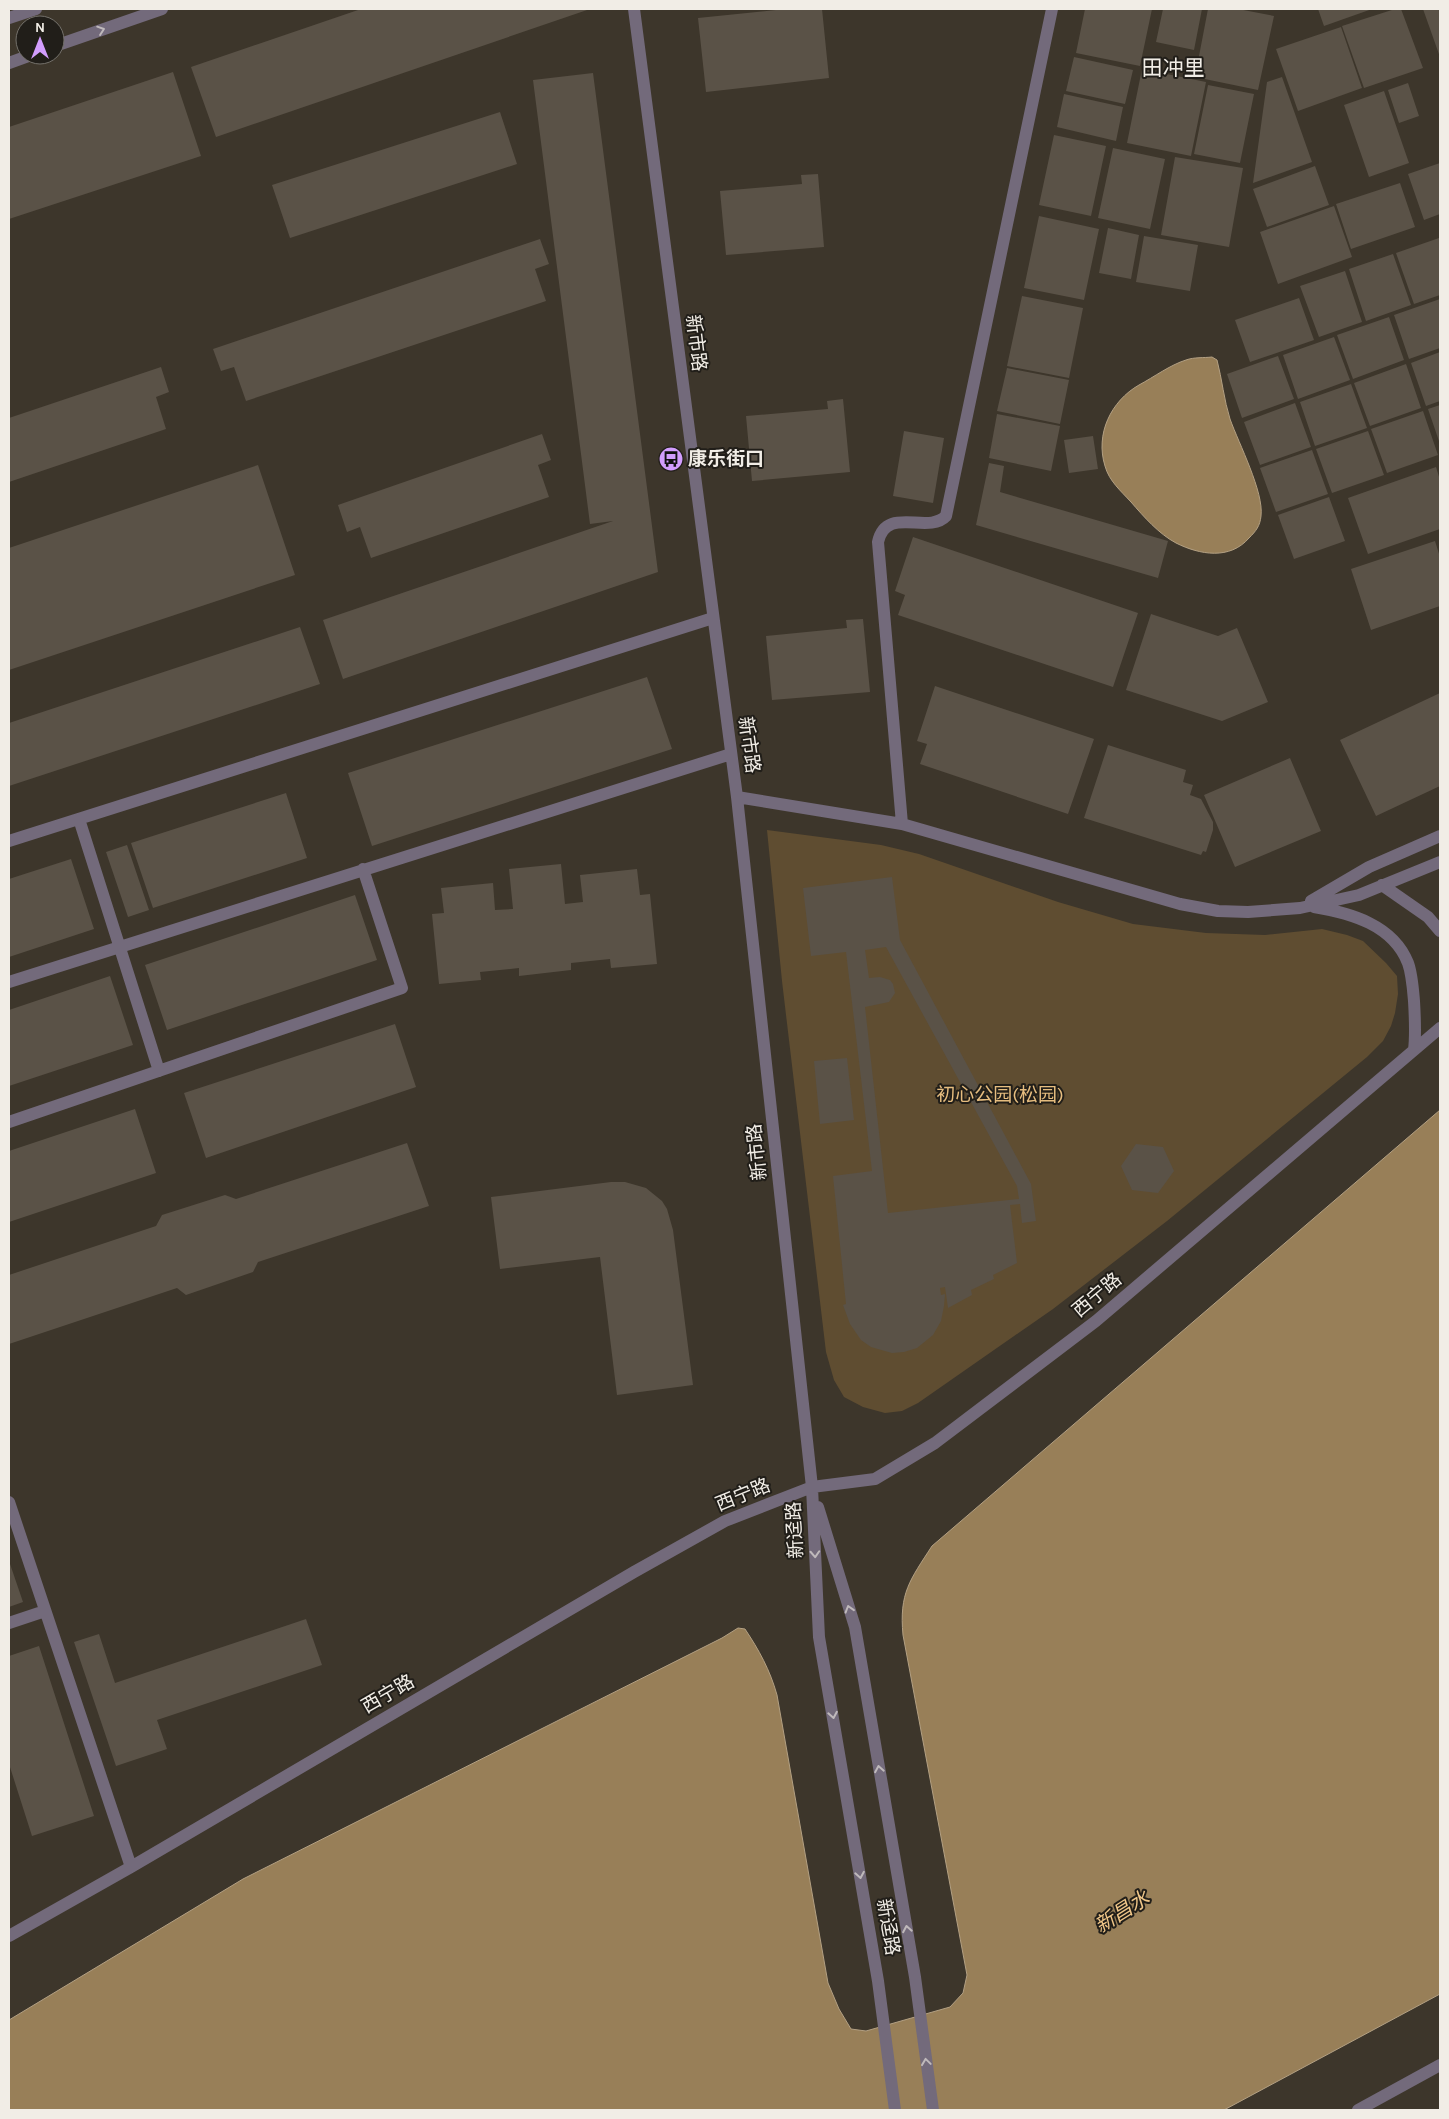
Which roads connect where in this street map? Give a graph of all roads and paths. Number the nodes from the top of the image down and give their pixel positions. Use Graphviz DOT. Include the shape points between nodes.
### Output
graph roads {
  1 [pos="36,9"];
  2 [pos="162,9"];
  3 [pos="634,9"];
  4 [pos="1052,9"];
  5 [pos="9,18"];
  6 [pos="65,43"];
  7 [pos="713,618"];
  8 [pos="731,754"];
  9 [pos="737,797"];
  10 [pos="78,819"];
  11 [pos="902,824"];
  12 [pos="1440,836"];
  13 [pos="9,841"];
  14 [pos="1440,862"];
  15 [pos="363,869"];
  16 [pos="1382,886"];
  17 [pos="1303,907"];
  18 [pos="1440,931"];
  19 [pos="120,946"];
  20 [pos="9,982"];
  21 [pos="1440,1028"];
  22 [pos="1414,1050"];
  23 [pos="159,1071"];
  24 [pos="9,1122"];
  25 [pos="812,1487"];
  26 [pos="9,1502"];
  27 [pos="45,1611"];
  28 [pos="9,1623"];
  29 [pos="131,1867"];
  30 [pos="9,1936"];
  31 [pos="1440,2065"];
  32 [pos="895,2110"];
  33 [pos="933,2110"];
  34 [pos="1358,2110"];
  1 -- 5 [label="street"];
  6 -- 2 [label="street, one-way"];
  3 -- 7 [label="street, 新市路"];
  4 -- 11 [label="street" via="946,516 933,523 888,525 880,533 878,542"];
  7 -- 8 [label="street, 新市路"];
  7 -- 10 [label="street"];
  8 -- 9 [label="street, 新市路"];
  8 -- 15 [label="street"];
  9 -- 11 [label="street"];
  9 -- 25 [label="street, 新市路"];
  10 -- 13 [label="street"];
  10 -- 19 [label="street"];
  11 -- 17 [label="street" via="1180,904 1241,912"];
  12 -- 17 [label="street" via="1369,867"];
  14 -- 16 [label="street"];
  15 -- 19 [label="street"];
  15 -- 23 [label="street" via="402,988"];
  16 -- 17 [label="street" via="1359,895"];
  16 -- 18 [label="street" via="1428,917"];
  17 -- 22 [label="street" via="1359,918 1375,926 1398,946 1411,974 1416,1024"];
  19 -- 20 [label="street"];
  19 -- 23 [label="street"];
  21 -- 22 [label="street, 西宁路"];
  22 -- 25 [label="street, 西宁路" via="1096,1321 935,1443 875,1479"];
  23 -- 24 [label="street"];
  25 -- 29 [label="street, 西宁路" via="725,1521"];
  25 -- 32 [label="street, 新迳路, one-way" via="820,1637 878,1981"];
  33 -- 25 [label="street, 新迳路, one-way" via="915,1977 855,1628"];
  26 -- 27 [label="street"];
  27 -- 28 [label="street"];
  27 -- 29 [label="street"];
  29 -- 30 [label="street, 西宁路"];
  31 -- 34 [label="street"];
}
